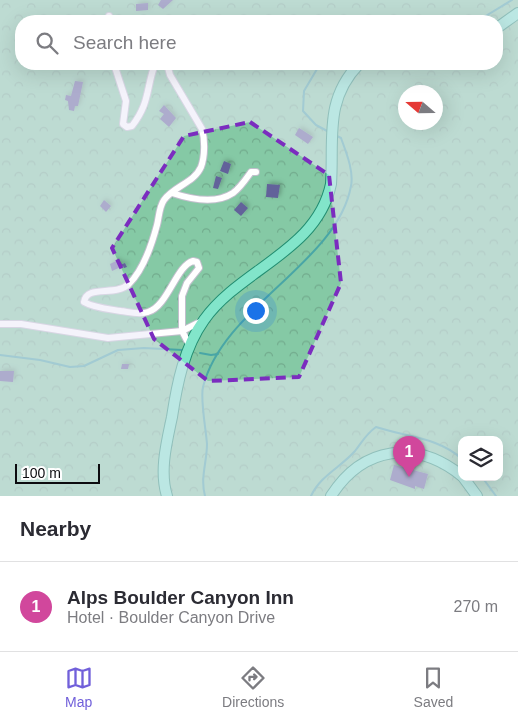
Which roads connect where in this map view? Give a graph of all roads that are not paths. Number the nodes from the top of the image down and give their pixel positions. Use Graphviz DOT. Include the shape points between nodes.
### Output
graph roads {
  1 [pos="518,13"];
  2 [pos="503,24"];
  3 [pos="116,70"];
  4 [pos="154,70"];
  5 [pos="169,70"];
  6 [pos="354,70"];
  7 [pos="256,172"];
  8 [pos="172,193"];
  9 [pos="204,320"];
  10 [pos="0,324"];
  11 [pos="182,330"];
  12 [pos="190,347"];
  13 [pos="458,474"];
  14 [pos="465,481"];
  15 [pos="167,496"];
  16 [pos="331,496"];
  17 [pos="478,496"];
  1 -- 2 [label="main road"];
  3 -- 4 [label="street" via="126,101 123,124 127,127 132,126 145,104"];
  5 -- 8 [label="street" via="198,119 204,136 200,168 190,181"];
  6 -- 9 [label="main road" via="343,83 332,116 332,184 319,216 298,239 232,291"];
  7 -- 8 [label="street" via="251,172 226,197 202,200"];
  8 -- 11 [label="street" via="162,205 154,235 134,278 118,291 91,292 84,302 146,313 165,297 186,265 197,262 199,268 182,296"];
  9 -- 11 [label="street"];
  9 -- 12 [label="main road"];
  10 -- 11 [label="street" via="21,324 108,338"];
  11 -- 12 [label="street"];
  12 -- 15 [label="main road" via="178,383 167,440 164,472"];
  13 -- 16 [label="main road" via="434,458 417,452 400,452 359,466 345,477"];
  14 -- 17 [label="main road"];
}
